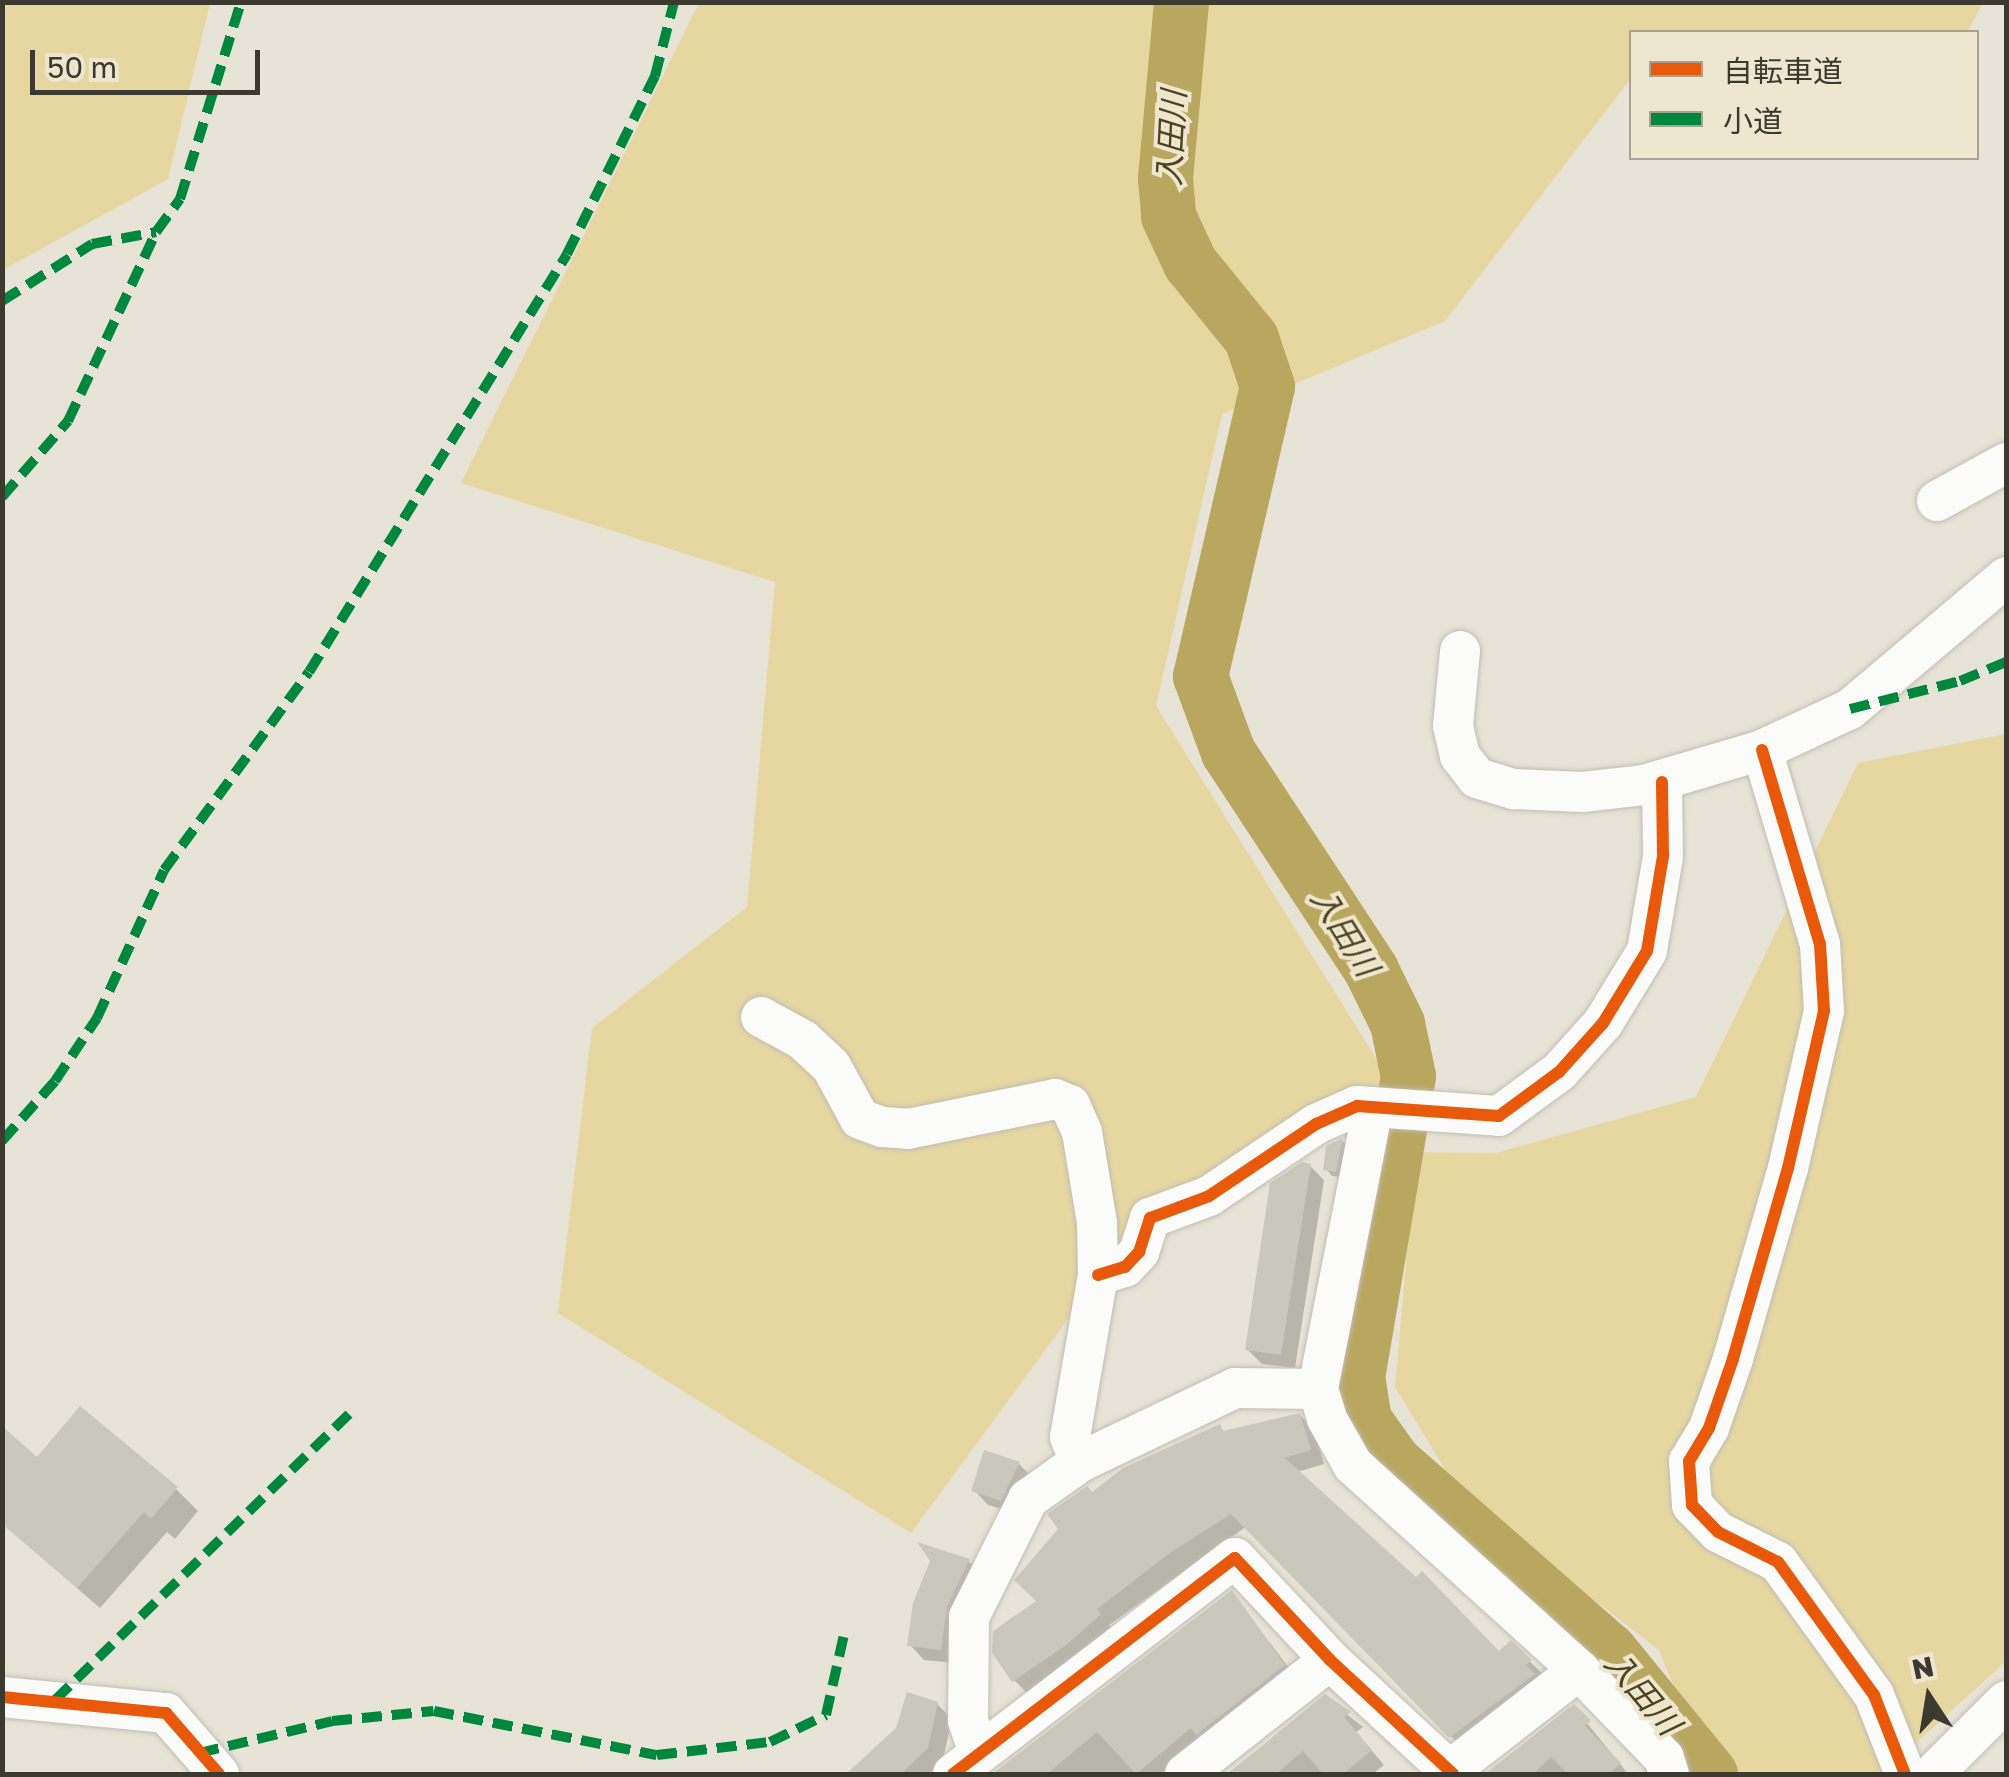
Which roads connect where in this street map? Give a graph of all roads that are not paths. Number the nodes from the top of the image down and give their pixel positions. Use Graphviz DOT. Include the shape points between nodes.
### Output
graph roads {
  1 [pos="2006,463"];
  2 [pos="1937,501"];
  3 [pos="2006,577"];
  4 [pos="1460,651"];
  5 [pos="1762,750"];
  6 [pos="1662,782"];
  7 [pos="761,1017"];
  8 [pos="1375,1108"];
  9 [pos="1098,1275"];
  10 [pos="1318,1389"];
  11 [pos="1080,1462"];
  12 [pos="1330,1660"];
  13 [pos="1579,1670"];
  14 [pos="2,1697"];
  15 [pos="2006,1701"];
  16 [pos="966,1764"];
  17 [pos="1449,1773"];
  18 [pos="219,1774"];
  19 [pos="1185,1774"];
  20 [pos="1670,1774"];
  21 [pos="1905,1774"];
  22 [pos="1933,1774"];
  1 -- 2 [label="street"];
  3 -- 5 [label="street" via="1850,710"];
  4 -- 6 [label="street" via="1453,726 1460,756 1476,778 1514,789 1582,792"];
  5 -- 6 [label="street"];
  5 -- 21 [label="street" via="1820,944 1824,1010 1738,1340 1709,1428 1689,1461 1692,1505 1718,1532 1778,1562 1874,1694"];
  6 -- 8 [label="street" via="1663,856 1647,952 1624,995 1559,1072 1519,1106 1475,1119 1436,1109"];
  7 -- 9 [label="street" via="803,1040 830,1066 860,1119 882,1128 908,1129 1054,1099 1070,1105 1088,1168"];
  8 -- 9 [label="street" via="1357,1106 1316,1124 1209,1196 1150,1218 1139,1252 1125,1267"];
  8 -- 10 [label="street"];
  9 -- 11 [label="street" via="1070,1437"];
  10 -- 11 [label="street" via="1235,1388"];
  10 -- 13 [label="street" via="1353,1465"];
  11 -- 16 [label="street" via="1028,1499 969,1617"];
  12 -- 16 [label="street" via="1235,1558"];
  12 -- 17 [label="street"];
  12 -- 19 [label="street"];
  13 -- 17 [label="street"];
  13 -- 20 [label="street" via="1664,1758"];
  14 -- 18 [label="street" via="166,1713"];
  15 -- 22 [label="street"];
}
